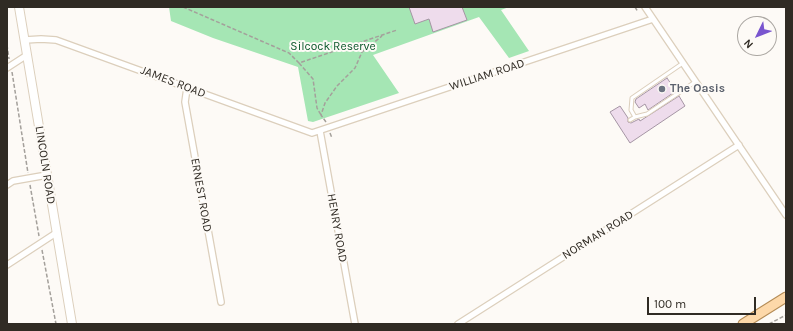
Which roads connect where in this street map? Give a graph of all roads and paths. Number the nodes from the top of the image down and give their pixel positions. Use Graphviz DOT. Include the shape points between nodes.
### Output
graph roads {
  1 [pos="19,7"];
  2 [pos="183,7"];
  3 [pos="635,7"];
  4 [pos="645,7"];
  5 [pos="638,12"];
  6 [pos="653,19"];
  7 [pos="397,30"];
  8 [pos="383,35"];
  9 [pos="25,40"];
  10 [pos="27,55"];
  11 [pos="299,63"];
  12 [pos="683,63"];
  13 [pos="7,68"];
  14 [pos="696,82"];
  15 [pos="187,88"];
  16 [pos="321,115"];
  17 [pos="634,117"];
  18 [pos="630,120"];
  19 [pos="328,129"];
  20 [pos="320,131"];
  21 [pos="332,138"];
  22 [pos="739,145"];
  23 [pos="47,175"];
  24 [pos="7,185"];
  25 [pos="786,216"];
  26 [pos="56,233"];
  27 [pos="7,265"];
  28 [pos="786,297"];
  29 [pos="221,302"];
  30 [pos="786,314"];
  31 [pos="72,324"];
  32 [pos="354,324"];
  33 [pos="458,324"];
  34 [pos="743,324"];
  35 [pos="769,324"];
  1 -- 9 [label="main road, LINCOLN ROAD"];
  2 -- 11 [label="path" via="277,47 289,53"];
  3 -- 5 [label="path"];
  4 -- 6 [label="street"];
  6 -- 12 [label="street"];
  6 -- 19 [label="street, WILLIAM ROAD"];
  7 -- 8 [label="path"];
  8 -- 11 [label="path"];
  8 -- 16 [label="path" via="362,52 355,68 325,103"];
  9 -- 10 [label="main road, LINCOLN ROAD"];
  9 -- 15 [label="street, JAMES ROAD" via="56,40"];
  10 -- 13 [label="street"];
  10 -- 23 [label="main road, LINCOLN ROAD"];
  11 -- 16 [label="path" via="313,79 317,108"];
  12 -- 14 [label="street"];
  12 -- 17 [label="lane" via="632,98 631,110"];
  14 -- 17 [label="lane" via="647,114"];
  14 -- 22 [label="street"];
  15 -- 20 [label="street, JAMES ROAD" via="312,133"];
  15 -- 29 [label="street, ERNEST ROAD" via="185,102"];
  16 -- 19 [label="path"];
  17 -- 18 [label="lane"];
  19 -- 20 [label="street, WILLIAM ROAD"];
  19 -- 21 [label="path"];
  20 -- 32 [label="street, HENRY ROAD"];
  22 -- 25 [label="street"];
  22 -- 33 [label="street, NORMAN ROAD"];
  23 -- 24 [label="street" via="13,181"];
  23 -- 26 [label="main road, LINCOLN ROAD"];
  26 -- 27 [label="street"];
  26 -- 31 [label="main road, LINCOLN ROAD"];
  28 -- 34 [label="main road"];
  30 -- 35 [label="path"];
}
